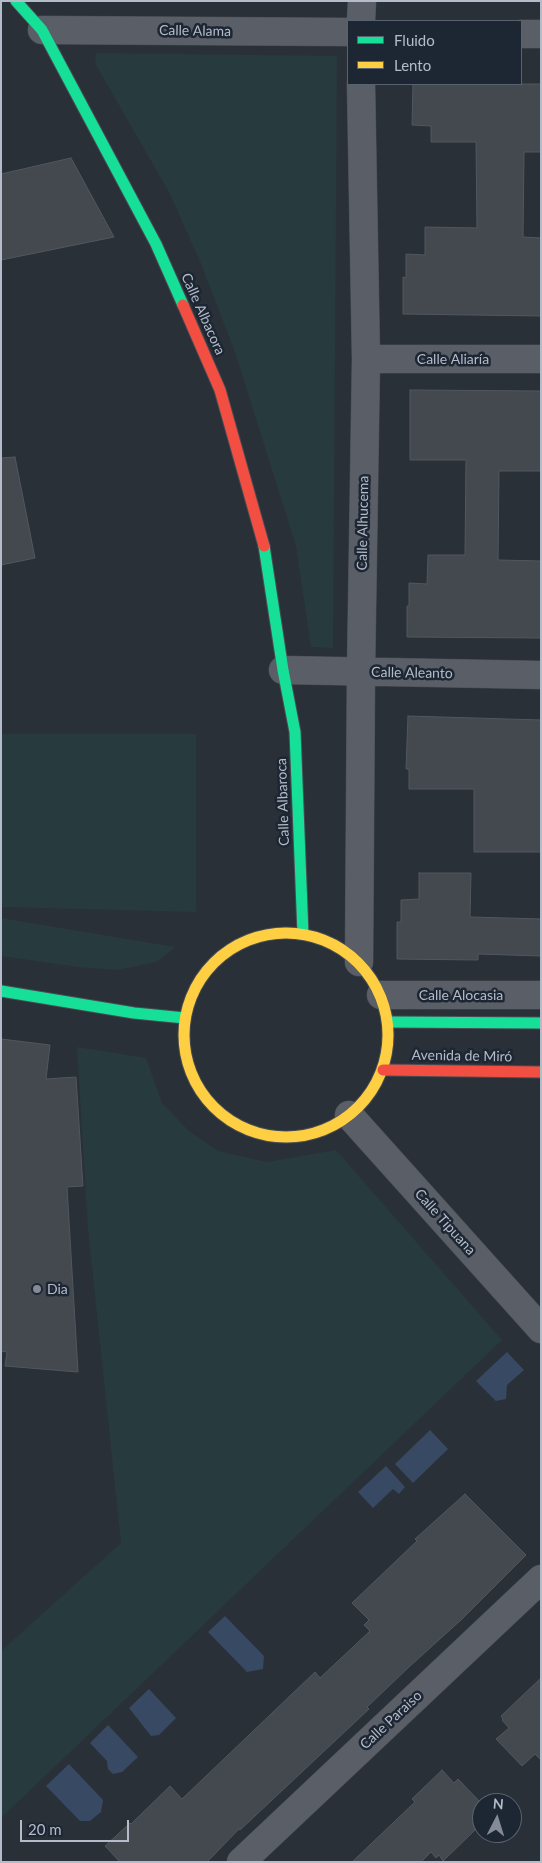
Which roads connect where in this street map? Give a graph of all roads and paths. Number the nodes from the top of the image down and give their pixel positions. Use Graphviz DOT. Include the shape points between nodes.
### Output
graph roads {
  1 [pos="16,1"];
  2 [pos="362,1"];
  3 [pos="361,20"];
  4 [pos="42,30"];
  5 [pos="347,32"];
  6 [pos="522,34"];
  7 [pos="541,34"];
  8 [pos="362,85"];
  9 [pos="366,359"];
  10 [pos="541,359"];
  11 [pos="284,670"];
  12 [pos="361,672"];
  13 [pos="541,675"];
  14 [pos="303,934"];
  15 [pos="359,962"];
  16 [pos="1,991"];
  17 [pos="381,995"];
  18 [pos="541,995"];
  19 [pos="185,1018"];
  20 [pos="388,1022"];
  21 [pos="541,1023"];
  22 [pos="383,1070"];
  23 [pos="541,1072"];
  24 [pos="349,1115"];
  25 [pos="541,1329"];
  26 [pos="541,1579"];
  27 [pos="241,1862"];
  1 -- 4 [label="main road, Calle Albacora"];
  2 -- 3 [label="street"];
  4 -- 5 [label="street, Calle Alama"];
  4 -- 11 [label="main road, Calle Albacora" via="156,244 220,390 265,549"];
  6 -- 7 [label="street"];
  8 -- 9 [label="street, Calle Alhucema"];
  9 -- 10 [label="street, Calle Aliaría"];
  9 -- 12 [label="street, Calle Alhucema"];
  11 -- 12 [label="street, Calle Aleanto"];
  11 -- 14 [label="main road, Calle Albaroca" via="295,732"];
  12 -- 13 [label="street, Calle Aleanto"];
  12 -- 15 [label="street, Calle Alhucema"];
  14 -- 15 [label="main road" via="333,944"];
  14 -- 19 [label="main road" via="271,933 240,943 214,962 195,988"];
  15 -- 17 [label="main road"];
  16 -- 19 [label="main road"];
  17 -- 18 [label="street, Calle Alocasia"];
  17 -- 20 [label="main road"];
  19 -- 24 [label="main road" via="185,1052 196,1083 216,1109 243,1128 276,1136 309,1134"];
  20 -- 21 [label="main road"];
  20 -- 22 [label="main road" via="388,1047"];
  22 -- 23 [label="main road, Avenida de Miró"];
  22 -- 24 [label="main road" via="365,1100"];
  24 -- 25 [label="street, Calle Tipuana"];
  26 -- 27 [label="street, Calle Paraiso"];
}
